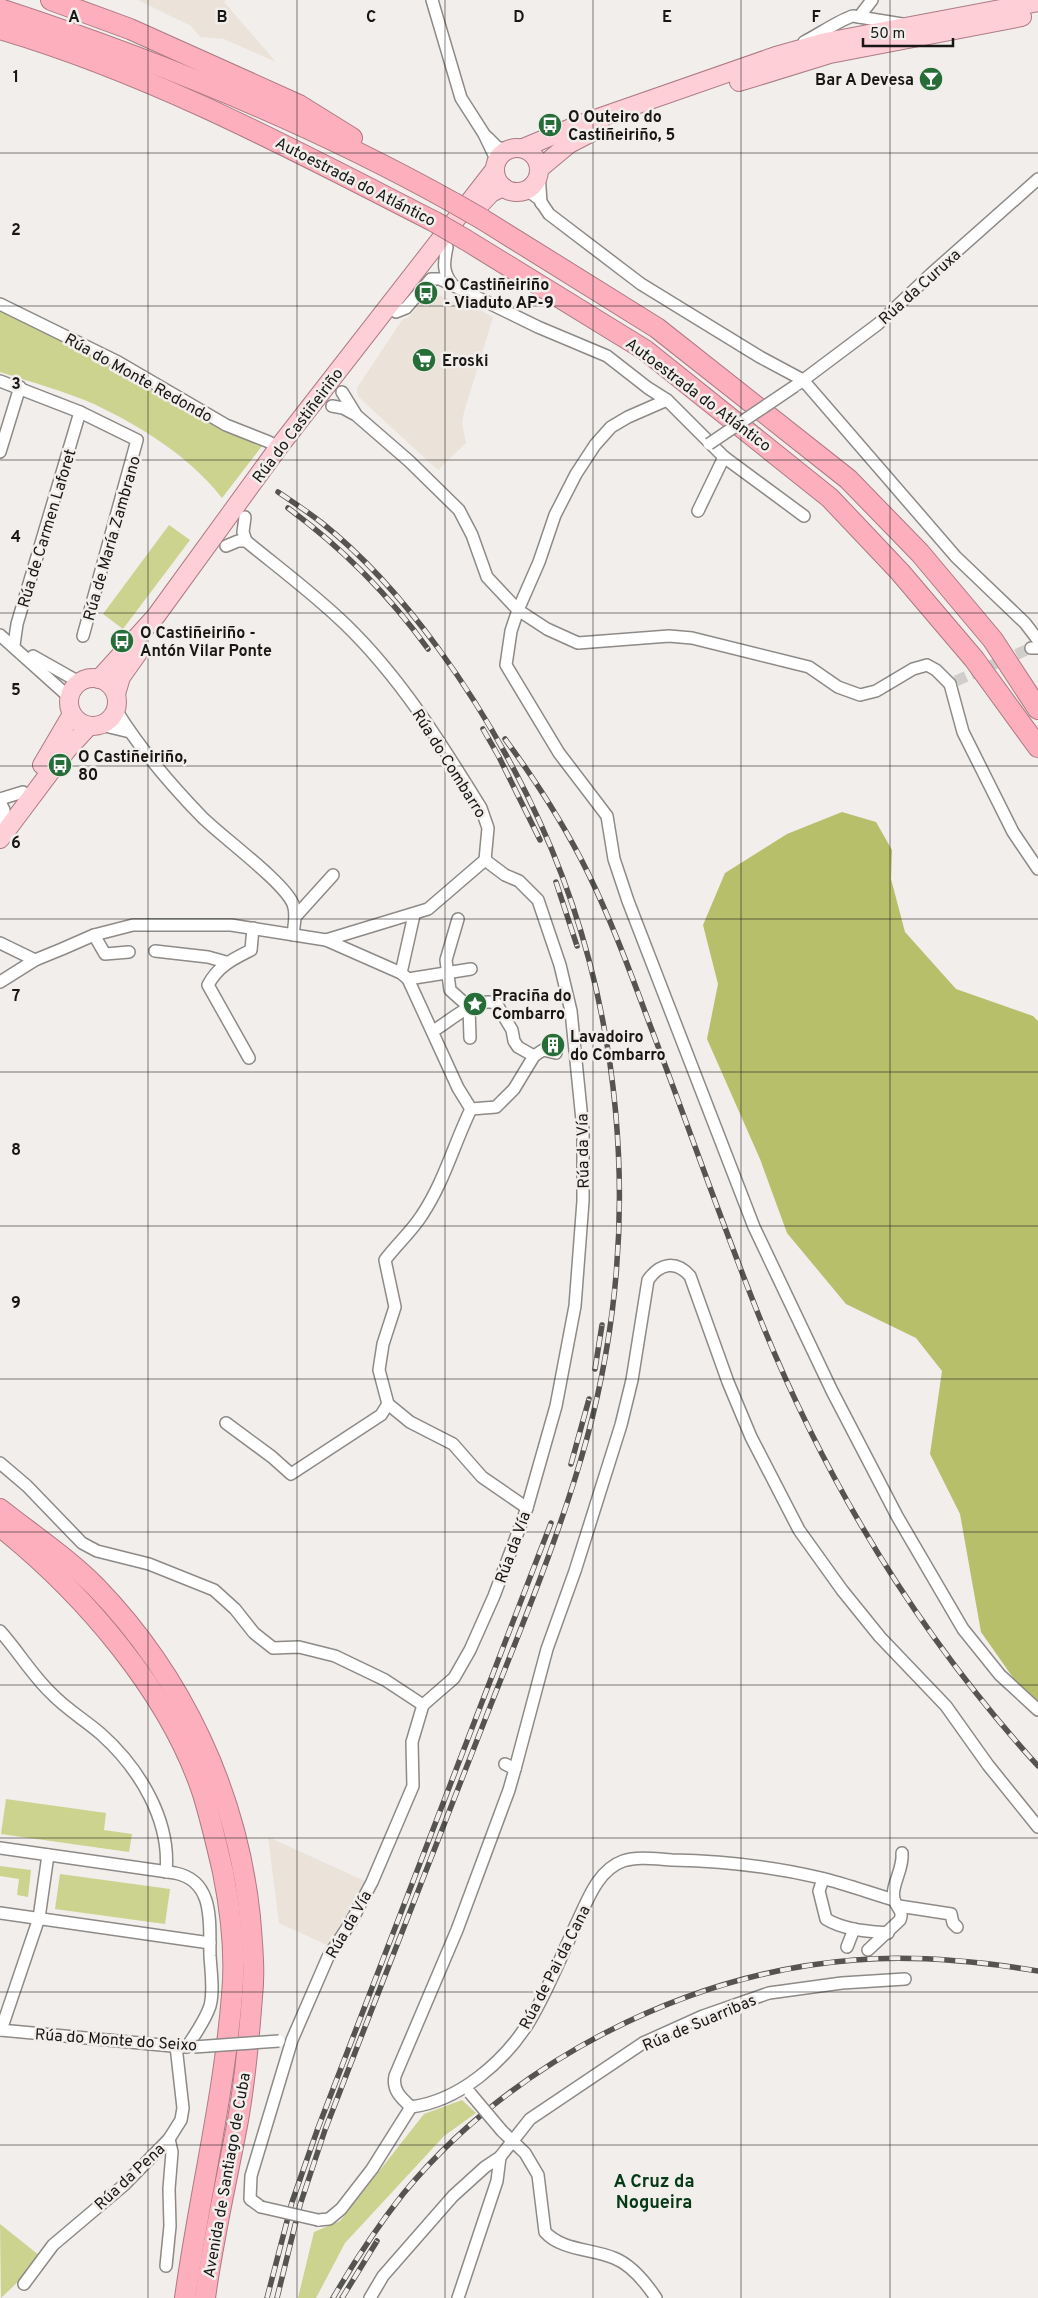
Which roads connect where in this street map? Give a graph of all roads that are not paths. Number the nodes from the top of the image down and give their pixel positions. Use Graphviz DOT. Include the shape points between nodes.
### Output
graph roads {
  1 [pos="51,0"];
  2 [pos="432,0"];
  3 [pos="872,0"];
  4 [pos="1038,2"];
  5 [pos="0,8"];
  6 [pos="1038,12"];
  7 [pos="859,17"];
  8 [pos="0,30"];
  9 [pos="908,32"];
  10 [pos="868,36"];
  11 [pos="839,37"];
  12 [pos="0,39"];
  13 [pos="770,73"];
  14 [pos="181,98"];
  15 [pos="505,157"];
  16 [pos="539,171"];
  17 [pos="1038,180"];
  18 [pos="503,188"];
  19 [pos="526,190"];
  20 [pos="450,200"];
  21 [pos="542,203"];
  22 [pos="446,252"];
  23 [pos="431,279"];
  24 [pos="452,284"];
  25 [pos="0,304"];
  26 [pos="396,312"];
  27 [pos="0,381"];
  28 [pos="799,383"];
  29 [pos="20,387"];
  30 [pos="342,392"];
  31 [pos="667,400"];
  32 [pos="332,406"];
  33 [pos="80,412"];
  34 [pos="356,415"];
  35 [pos="709,444"];
  36 [pos="278,448"];
  37 [pos="0,452"];
  38 [pos="724,457"];
  39 [pos="698,511"];
  40 [pos="804,516"];
  41 [pos="246,518"];
  42 [pos="246,542"];
  43 [pos="226,546"];
  44 [pos="518,610"];
  45 [pos="0,635"];
  46 [pos="83,636"];
  47 [pos="14,645"];
  48 [pos="1036,645"];
  49 [pos="99,679"];
  50 [pos="79,682"];
  51 [pos="116,702"];
  52 [pos="70,705"];
  53 [pos="1038,709"];
  54 [pos="95,726"];
  55 [pos="130,732"];
  56 [pos="1038,747"];
  57 [pos="23,792"];
  58 [pos="0,800"];
  59 [pos="0,824"];
  60 [pos="0,839"];
  61 [pos="485,860"];
  62 [pos="1038,869"];
  63 [pos="333,875"];
  64 [pos="414,915"];
  65 [pos="296,916"];
  66 [pos="458,919"];
  67 [pos="253,928"];
  68 [pos="293,935"];
  69 [pos="94,936"];
  70 [pos="326,940"];
  71 [pos="0,943"];
  72 [pos="155,951"];
  73 [pos="130,952"];
  74 [pos="35,960"];
  75 [pos="226,962"];
  76 [pos="471,969"];
  77 [pos="449,972"];
  78 [pos="404,976"];
  79 [pos="0,982"];
  80 [pos="469,1007"];
  81 [pos="433,1031"];
  82 [pos="470,1038"];
  83 [pos="556,1053"];
  84 [pos="534,1056"];
  85 [pos="249,1058"];
  86 [pos="471,1109"];
  87 [pos="388,1404"];
  88 [pos="226,1423"];
  89 [pos="0,1463"];
  90 [pos="0,1494"];
  91 [pos="527,1508"];
  92 [pos="0,1509"];
  93 [pos="0,1526"];
  94 [pos="0,1540"];
  95 [pos="60,1581"];
  96 [pos="95,1586"];
  97 [pos="0,1631"];
  98 [pos="423,1705"];
  99 [pos="1038,1710"];
  100 [pos="1038,1827"];
  101 [pos="0,1848"];
  102 [pos="902,1853"];
  103 [pos="48,1855"];
  104 [pos="166,1872"];
  105 [pos="822,1878"];
  106 [pos="896,1903"];
  107 [pos="0,1913"];
  108 [pos="39,1918"];
  109 [pos="957,1927"];
  110 [pos="854,1929"];
  111 [pos="888,1933"];
  112 [pos="210,1943"];
  113 [pos="847,1947"];
  114 [pos="868,1950"];
  115 [pos="906,1979"];
  116 [pos="0,2030"];
  117 [pos="292,2040"];
  118 [pos="186,2047"];
  119 [pos="467,2091"];
  120 [pos="411,2107"];
  121 [pos="169,2139"];
  122 [pos="512,2142"];
  123 [pos="500,2157"];
  124 [pos="166,2266"];
  125 [pos="24,2284"];
  126 [pos="185,2298"];
  127 [pos="205,2298"];
  128 [pos="370,2298"];
  129 [pos="458,2298"];
  130 [pos="656,2298"];
  1 -- 20 [label="highway" via="130,29 299,105"];
  2 -- 15 [label="street" via="461,98 484,134"];
  3 -- 7 [label="street"];
  4 -- 9 [label="main road"];
  5 -- 20 [label="highway, Autoestrada do Atlántico" via="142,59 293,122"];
  6 -- 9 [label="main road" via="998,23"];
  7 -- 9 [label="street"];
  7 -- 10 [label="street"];
  7 -- 11 [label="street" via="846,17"];
  8 -- 14 [label="highway, Autoestrada do Atlántico"];
  9 -- 10 [label="main road"];
  9 -- 13 [label="main road"];
  10 -- 11 [label="main road"];
  11 -- 13 [label="street"];
  11 -- 15 [label="main road" via="578,125"];
  12 -- 14 [label="highway"];
  13 -- 16 [label="main road" via="586,134 558,152"];
  14 -- 56 [label="highway, Autoestrada do Atlántico, bridge" via="250,127 435,222 645,350 830,498 900,572 968,652"];
  15 -- 16 [label="main road" via="536,159"];
  15 -- 18 [label="main road" via="499,182"];
  15 -- 36 [label="main road, Rúa do Castiñeiriño"];
  16 -- 19 [label="main road" via="532,186"];
  16 -- 21 [label="street"];
  17 -- 28 [label="street, Rúa da Curuxa" via="878,324"];
  18 -- 19 [label="main road" via="515,192"];
  18 -- 22 [label="main road, Rúa do Castiñeiriño" via="487,197"];
  19 -- 21 [label="street"];
  20 -- 53 [label="highway, Autoestrada do Atlántico, bridge" via="658,328 848,479 920,553 993,640"];
  21 -- 28 [label="street" via="549,214 580,240 641,284"];
  22 -- 23 [label="street"];
  22 -- 24 [label="street" via="446,276"];
  22 -- 26 [label="main road, Rúa do Castiñeiriño"];
  23 -- 24 [label="street"];
  23 -- 26 [label="street" via="406,308"];
  24 -- 31 [label="street" via="538,327 607,356"];
  25 -- 36 [label="street, Rúa do Monte Redondo" via="118,362 232,428"];
  26 -- 51 [label="main road, Rúa do Castiñeiriño" via="124,672"];
  27 -- 29 [label="street"];
  28 -- 35 [label="street, Rúa da Curuxa, bridge"];
  28 -- 48 [label="street" via="956,557 1025,622"];
  29 -- 33 [label="street"];
  29 -- 37 [label="street"];
  30 -- 34 [label="street"];
  31 -- 35 [label="street"];
  31 -- 44 [label="street" via="628,417 611,428 595,445 555,515"];
  32 -- 34 [label="street"];
  33 -- 46 [label="street, Rúa de María Zambrano" via="137,440"];
  33 -- 47 [label="street, Rúa de Carmen Laforet"];
  34 -- 44 [label="street" via="459,510 487,577"];
  35 -- 38 [label="street"];
  36 -- 49 [label="main road, Rúa do Castiñeiriño" via="156,616"];
  38 -- 39 [label="street"];
  38 -- 40 [label="street"];
  41 -- 42 [label="street" via="243,532"];
  42 -- 43 [label="street" via="238,540"];
  42 -- 61 [label="street, Rúa do Combarro" via="346,625 404,691 481,808 488,828"];
  44 -- 62 [label="street" via="547,629 578,643 669,636 692,638 809,667 838,687 860,695 876,691 912,668 927,665 953,683 963,732 1013,832"];
  44 -- 99 [label="street" via="506,665 558,753 607,816 614,860 628,901 754,1227 832,1391 901,1524 963,1629 1000,1676"];
  45 -- 47 [label="street"];
  47 -- 50 [label="street"];
  47 -- 52 [label="street"];
  49 -- 50 [label="main road"];
  49 -- 51 [label="main road" via="112,687"];
  50 -- 52 [label="main road"];
  51 -- 54 [label="main road, Rúa do Castiñeiriño" via="113,716"];
  51 -- 55 [label="street"];
  52 -- 54 [label="main road" via="76,720"];
  52 -- 57 [label="main road" via="51,751"];
  54 -- 55 [label="street"];
  54 -- 60 [label="main road, Rúa do Castiñeiriño" via="66,750"];
  55 -- 65 [label="street" via="203,817 277,885 293,903"];
  57 -- 58 [label="street"];
  57 -- 59 [label="main road"];
  58 -- 59 [label="street" via="4,810"];
  61 -- 64 [label="street" via="428,909"];
  61 -- 91 [label="street, Rúa da Vía" via="528,889 538,900 544,915 571,1011 583,1130 583,1202 575,1306 556,1406"];
  63 -- 65 [label="street"];
  64 -- 70 [label="street"];
  64 -- 78 [label="street"];
  65 -- 68 [label="street"];
  66 -- 77 [label="street" via="446,960"];
  67 -- 68 [label="street"];
  67 -- 69 [label="street" via="133,925"];
  67 -- 75 [label="street" via="251,950"];
  68 -- 70 [label="street"];
  69 -- 73 [label="street" via="105,954"];
  69 -- 74 [label="street"];
  70 -- 78 [label="street"];
  71 -- 74 [label="street"];
  72 -- 75 [label="street"];
  74 -- 79 [label="street"];
  75 -- 85 [label="street" via="208,986"];
  76 -- 77 [label="street"];
  77 -- 78 [label="street"];
  77 -- 80 [label="street" via="450,990"];
  78 -- 81 [label="street"];
  80 -- 81 [label="street"];
  80 -- 82 [label="street"];
  80 -- 84 [label="street" via="486,1000 496,1003 512,1030 514,1042"];
  81 -- 86 [label="street"];
  83 -- 84 [label="street" via="543,1050"];
  84 -- 86 [label="street" via="514,1089 496,1107"];
  86 -- 87 [label="street" via="422,1216 386,1260 395,1307 383,1344 379,1370"];
  87 -- 88 [label="street" via="382,1414 291,1474"];
  87 -- 91 [label="street" via="410,1422 453,1444 482,1477"];
  89 -- 98 [label="street" via="82,1543 97,1551 149,1564 214,1590 236,1609 254,1633 273,1648 299,1647 334,1656 385,1680"];
  90 -- 96 [label="highway" via="25,1514"];
  91 -- 98 [label="street, Rúa da Vía" via="470,1650 454,1678"];
  92 -- 96 [label="highway, Avenida de Santiago de Cuba"];
  93 -- 95 [label="highway, Avenida de Santiago de Cuba"];
  94 -- 95 [label="highway"];
  95 -- 126 [label="highway, Avenida de Santiago de Cuba" via="81,1601 134,1665 178,1736 202,1792 227,1895 233,1946 232,1994 218,2114"];
  96 -- 127 [label="highway, Avenida de Santiago de Cuba" via="145,1644 197,1729 222,1788 247,1892 253,1994 238,2117"];
  97 -- 104 [label="street" via="48,1691 108,1741 138,1777 160,1823 165,1842"];
  98 -- 117 [label="street, Rúa da Vía" via="423,1733 412,1742 414,1786 372,1882 328,1957"];
  100 -- 120 [label="street" via="946,1706 880,1637 816,1556 751,1437 690,1276 672,1264 655,1271 648,1280 632,1380 620,1425 510,1766 509,1790 457,1930 395,2076 393,2085"];
  101 -- 103 [label="street"];
  102 -- 106 [label="street" via="903,1864 894,1889"];
  103 -- 104 [label="street"];
  103 -- 108 [label="street"];
  104 -- 112 [label="street" via="179,1874 197,1885 206,1899 211,1921"];
  105 -- 106 [label="street, Rúa de Pai da Cana"];
  105 -- 110 [label="street" via="819,1891 826,1919"];
  105 -- 119 [label="street, Rúa de Pai da Cana" via="696,1860 642,1859 616,1865 599,1880 590,1894 528,2023"];
  106 -- 109 [label="street, Rúa de Pai da Cana" via="951,1914"];
  106 -- 111 [label="street" via="902,1916"];
  107 -- 108 [label="street"];
  108 -- 112 [label="street"];
  108 -- 116 [label="street"];
  110 -- 111 [label="street"];
  110 -- 113 [label="street"];
  111 -- 114 [label="street"];
  112 -- 118 [label="street" via="210,2006"];
  115 -- 122 [label="street, Rúa de Suarribas" via="842,1983 769,1993 703,2016 643,2043 603,2069 530,2119"];
  116 -- 118 [label="street, Rúa do Monte do Seixo"];
  117 -- 118 [label="street, Rúa do Monte do Seixo, bridge"];
  117 -- 120 [label="street, Rúa da Vía, bridge" via="250,2176 250,2199 261,2207 318,2220 329,2219 341,2209 372,2169"];
  118 -- 121 [label="street, Rúa da Pena" via="181,2120"];
  119 -- 120 [label="street, Rúa de Pai da Cana"];
  119 -- 122 [label="street, bridge"];
  121 -- 124 [label="street" via="172,2152"];
  121 -- 125 [label="street, Rúa da Pena" via="124,2185 53,2245"];
  122 -- 123 [label="street, Rúa de Suarribas"];
  122 -- 130 [label="street" via="525,2153 538,2175 545,2232 554,2239 615,2258 645,2282"];
  123 -- 128 [label="street, Rúa de Suarribas" via="453,2196 383,2276"];
  123 -- 129 [label="street, Rúa de Suarribas" via="493,2196"];
}
